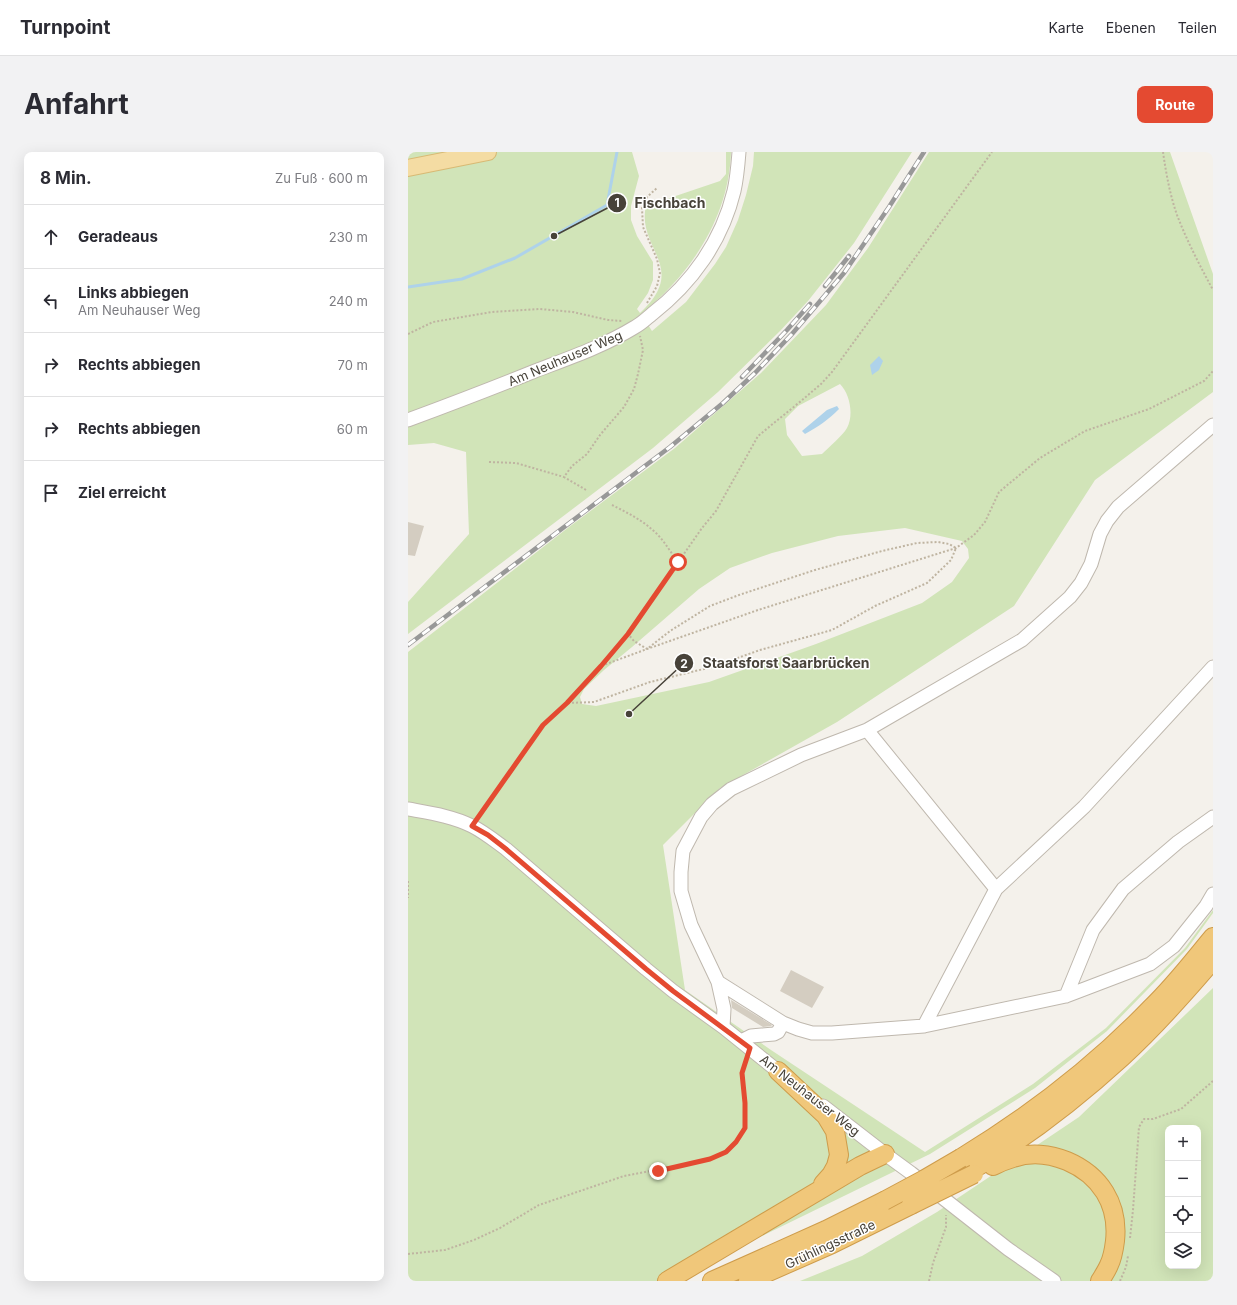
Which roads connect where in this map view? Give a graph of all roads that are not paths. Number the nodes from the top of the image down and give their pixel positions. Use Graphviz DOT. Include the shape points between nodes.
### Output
graph roads {
  1 [pos="488,152"];
  2 [pos="739,152"];
  3 [pos="408,168"];
  4 [pos="408,420"];
  5 [pos="1213,426"];
  6 [pos="1213,668"];
  7 [pos="867,730"];
  8 [pos="408,809"];
  9 [pos="1213,817"];
  10 [pos="996,889"];
  11 [pos="1213,894"];
  12 [pos="1213,937"];
  13 [pos="1213,960"];
  14 [pos="718,982"];
  15 [pos="1066,996"];
  16 [pos="783,1023"];
  17 [pos="924,1026"];
  18 [pos="723,1027"];
  19 [pos="745,1045"];
  20 [pos="778,1071"];
  21 [pos="885,1154"];
  22 [pos="969,1167"];
  23 [pos="812,1194"];
  24 [pos="887,1208"];
  25 [pos="667,1281"];
  26 [pos="712,1281"];
  27 [pos="748,1281"];
  28 [pos="1054,1281"];
  29 [pos="1100,1281"];
  1 -- 3 [label="main road"];
  2 -- 4 [label="street, Am Neuhauser Weg" via="734,190 714,242 686,283 664,305 636,327 606,343"];
  5 -- 7 [label="street" via="1118,507 1100,534 1091,564 1081,583 1045,620 1022,640"];
  6 -- 10 [label="street" via="1084,807"];
  7 -- 10 [label="street"];
  7 -- 14 [label="street" via="801,755 731,789 701,817 683,851 681,890 691,925"];
  8 -- 18 [label="street, Am Neuhauser Weg" via="442,816 472,826 488,835 646,969"];
  9 -- 15 [label="street" via="1178,842 1123,889 1093,930"];
  10 -- 17 [label="street"];
  11 -- 15 [label="street" via="1174,946 1150,964"];
  12 -- 22 [label="highway" via="1152,1008 1064,1087 1014,1124"];
  13 -- 22 [label="highway" via="1122,1057 1030,1132 994,1156"];
  14 -- 16 [label="street"];
  14 -- 18 [label="street" via="724,1009"];
  15 -- 17 [label="street"];
  16 -- 17 [label="street" via="812,1033"];
  16 -- 19 [label="street" via="778,1032 751,1036"];
  18 -- 19 [label="street, Am Neuhauser Weg"];
  19 -- 20 [label="street, Am Neuhauser Weg"];
  20 -- 21 [label="street, Am Neuhauser Weg"];
  20 -- 23 [label="highway" via="826,1116 835,1131 839,1155 836,1166"];
  21 -- 23 [label="highway"];
  21 -- 28 [label="street, Am Neuhauser Weg" via="1008,1249"];
  22 -- 24 [label="highway, bridge" via="925,1179"];
  22 -- 24 [label="highway, bridge" via="911,1205"];
  22 -- 29 [label="highway" via="1014,1157 1046,1155 1060,1158 1091,1175 1104,1190 1116,1221 1114,1250 1110,1264"];
  23 -- 25 [label="highway"];
  24 -- 26 [label="highway" via="826,1230"];
  24 -- 27 [label="highway, Grühlingsstraße"];
}
